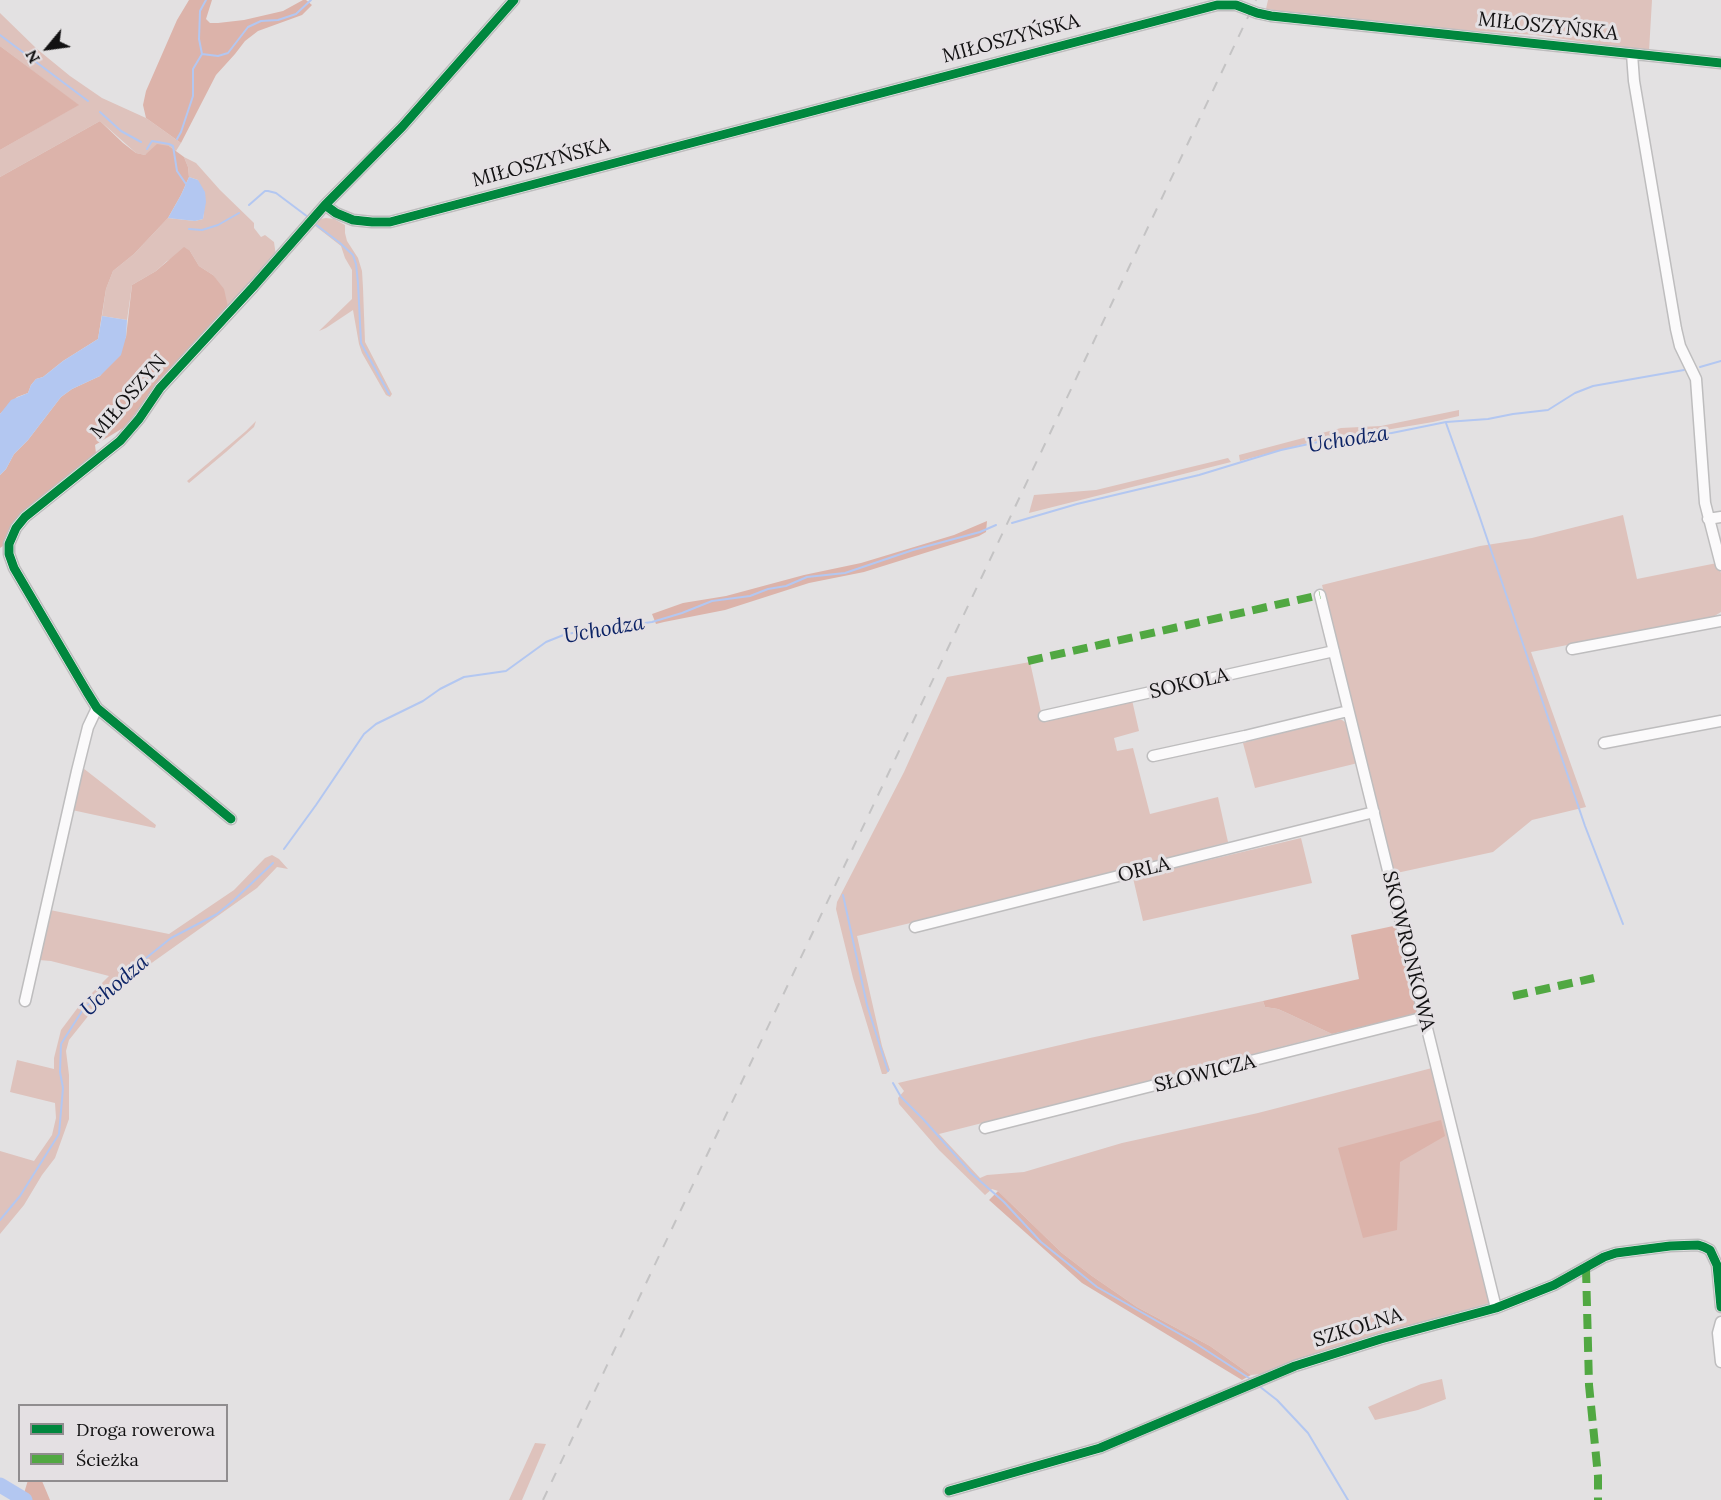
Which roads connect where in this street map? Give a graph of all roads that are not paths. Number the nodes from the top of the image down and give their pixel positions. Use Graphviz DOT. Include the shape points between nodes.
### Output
graph roads {
  1 [pos="514,0"];
  2 [pos="1632,54"];
  3 [pos="1721,63"];
  4 [pos="325,205"];
  5 [pos="1721,517"];
  6 [pos="1708,519"];
  7 [pos="1721,565"];
  8 [pos="1320,595"];
  9 [pos="1721,621"];
  10 [pos="1572,649"];
  11 [pos="1334,651"];
  12 [pos="97,708"];
  13 [pos="1348,711"];
  14 [pos="1044,716"];
  15 [pos="1721,721"];
  16 [pos="1604,743"];
  17 [pos="1153,756"];
  18 [pos="1374,812"];
  19 [pos="231,819"];
  20 [pos="915,927"];
  21 [pos="25,1001"];
  22 [pos="1425,1017"];
  23 [pos="985,1128"];
  24 [pos="1721,1307"];
  25 [pos="1496,1308"];
  26 [pos="1721,1322"];
  27 [pos="1721,1362"];
  28 [pos="949,1491"];
  1 -- 4 [label="street, MIŁOSZYN" via="402,126"];
  2 -- 3 [label="street, MIŁOSZYŃSKA"];
  2 -- 4 [label="street, MIŁOSZYŃSKA" via="1271,16 1236,5 1217,5 390,222 353,220"];
  2 -- 6 [label="street" via="1676,329 1696,380"];
  4 -- 12 [label="street, MIŁOSZYN" via="160,388 120,441 16,528 9,544 14,568"];
  5 -- 6 [label="street"];
  6 -- 7 [label="street"];
  8 -- 11 [label="street, SKOWRONKOWA"];
  9 -- 10 [label="street"];
  11 -- 13 [label="street, SKOWRONKOWA"];
  11 -- 14 [label="street, SOKOLA"];
  12 -- 19 [label="street, MIŁOSZYN"];
  12 -- 21 [label="street" via="88,728"];
  13 -- 17 [label="street"];
  13 -- 18 [label="street, SKOWRONKOWA"];
  15 -- 16 [label="street"];
  18 -- 20 [label="street, ORLA"];
  18 -- 22 [label="street, SKOWRONKOWA"];
  22 -- 23 [label="street, SŁOWICZA"];
  22 -- 25 [label="street, SKOWRONKOWA"];
  24 -- 25 [label="street, SZKOLNA" via="1714,1256 1704,1246 1690,1245 1616,1253 1554,1285"];
  25 -- 28 [label="street, SZKOLNA" via="1295,1366 1100,1448"];
  26 -- 27 [label="street"];
}
